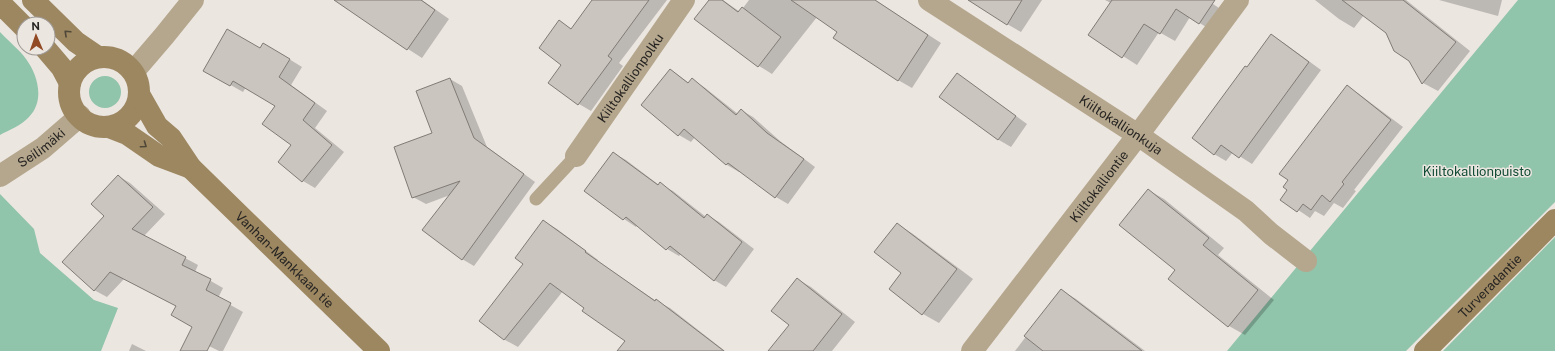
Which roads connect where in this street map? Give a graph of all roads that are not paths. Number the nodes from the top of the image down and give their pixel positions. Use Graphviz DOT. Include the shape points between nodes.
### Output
graph roads {
  1 [pos="33,0"];
  2 [pos="193,0"];
  3 [pos="684,0"];
  4 [pos="929,0"];
  5 [pos="1238,0"];
  6 [pos="0,3"];
  7 [pos="16,19"];
  8 [pos="52,56"];
  9 [pos="98,57"];
  10 [pos="134,71"];
  11 [pos="70,83"];
  12 [pos="140,96"];
  13 [pos="80,116"];
  14 [pos="109,127"];
  15 [pos="1138,135"];
  16 [pos="576,156"];
  17 [pos="191,168"];
  18 [pos="0,176"];
  19 [pos="536,199"];
  20 [pos="1555,220"];
  21 [pos="1306,261"];
  22 [pos="379,351"];
  23 [pos="972,351"];
  24 [pos="1425,351"];
  9 -- 1 [label="main road, one-way" via="76,42"];
  2 -- 10 [label="street"];
  3 -- 16 [label="street, Kiiltokallionpolku"];
  4 -- 15 [label="street, Kiiltokallionkuja"];
  5 -- 15 [label="street, Kiiltokalliontie"];
  6 -- 7 [label="main road"];
  8 -- 11 [label="main road"];
  9 -- 10 [label="main road" via="113,57 125,62"];
  9 -- 11 [label="main road" via="80,65"];
  10 -- 12 [label="main road"];
  11 -- 13 [label="main road" via="70,99 75,112"];
  12 -- 14 [label="main road" via="134,112"];
  12 -- 17 [label="main road, Vanhan-Mankkaan tie" via="158,126 171,138"];
  13 -- 14 [label="main road" via="86,122 99,127"];
  13 -- 18 [label="street, Seilimäki" via="43,148"];
  14 -- 17 [label="main road, Vanhan-Mankkaan tie, one-way" via="127,134 159,156"];
  15 -- 21 [label="street, Kiiltokallionkuja" via="1246,211"];
  15 -- 23 [label="street, Kiiltokalliontie"];
  16 -- 19 [label="lane"];
  17 -- 22 [label="main road, Vanhan-Mankkaan tie"];
  20 -- 24 [label="main road, Turveradantie"];
}
